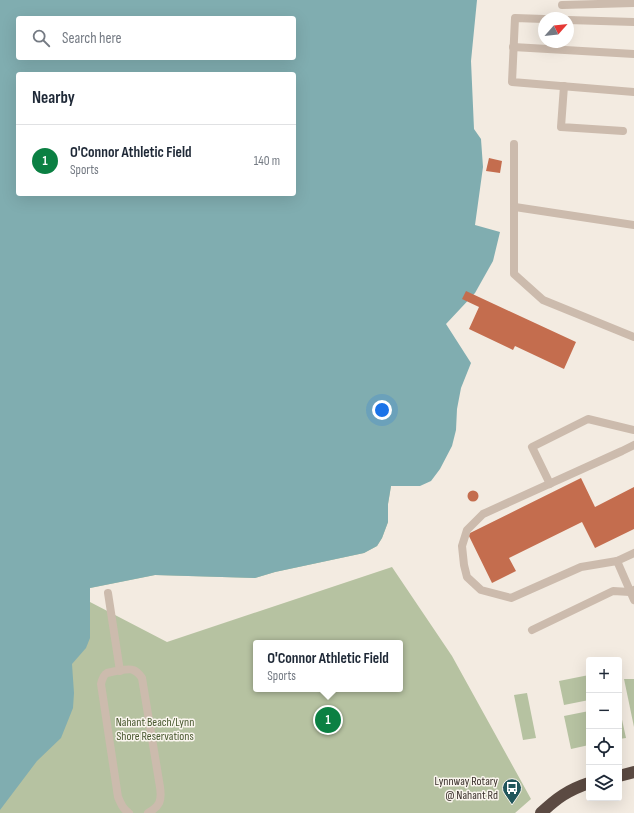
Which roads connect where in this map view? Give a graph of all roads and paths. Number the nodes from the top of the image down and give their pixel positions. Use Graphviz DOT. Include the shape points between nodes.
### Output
graph roads {
  1 [pos="634,3"];
  2 [pos="562,5"];
  3 [pos="538,19"];
  4 [pos="574,20"];
  5 [pos="634,22"];
  6 [pos="513,47"];
  7 [pos="634,54"];
  8 [pos="564,86"];
  9 [pos="634,92"];
  10 [pos="623,131"];
  11 [pos="514,144"];
  12 [pos="515,207"];
  13 [pos="634,225"];
  14 [pos="634,337"];
  15 [pos="634,430"];
  16 [pos="634,445"];
  17 [pos="550,484"];
  18 [pos="634,553"];
  19 [pos="617,561"];
  20 [pos="632,591"];
  21 [pos="108,593"];
  22 [pos="634,600"];
  23 [pos="532,630"];
  24 [pos="120,671"];
  25 [pos="634,772"];
  26 [pos="622,775"];
  27 [pos="586,784"];
  28 [pos="129,813"];
  29 [pos="148,813"];
  30 [pos="541,813"];
  1 -- 2 [label="lane"];
  3 -- 6 [label="lane" via="515,18"];
  4 -- 5 [label="lane"];
  6 -- 7 [label="lane"];
  6 -- 8 [label="lane" via="512,82"];
  8 -- 9 [label="lane"];
  8 -- 10 [label="lane" via="561,127"];
  11 -- 12 [label="lane"];
  12 -- 13 [label="lane"];
  12 -- 14 [label="lane" via="514,274 543,300"];
  15 -- 17 [label="lane" via="588,419 532,447"];
  16 -- 17 [label="lane"];
  17 -- 19 [label="lane" via="483,514 467,530 462,546 467,577 481,590 510,598 581,567"];
  18 -- 19 [label="lane"];
  19 -- 20 [label="lane"];
  20 -- 22 [label="lane"];
  20 -- 23 [label="lane" via="613,591"];
  21 -- 24 [label="lane"];
  24 -- 28 [label="lane" via="108,673 101,684 118,797 125,811"];
  24 -- 29 [label="lane" via="133,670 142,678 161,796 160,803"];
  25 -- 26 [label="highway"];
  27 -- 30 [label="highway" via="558,797"];
}
